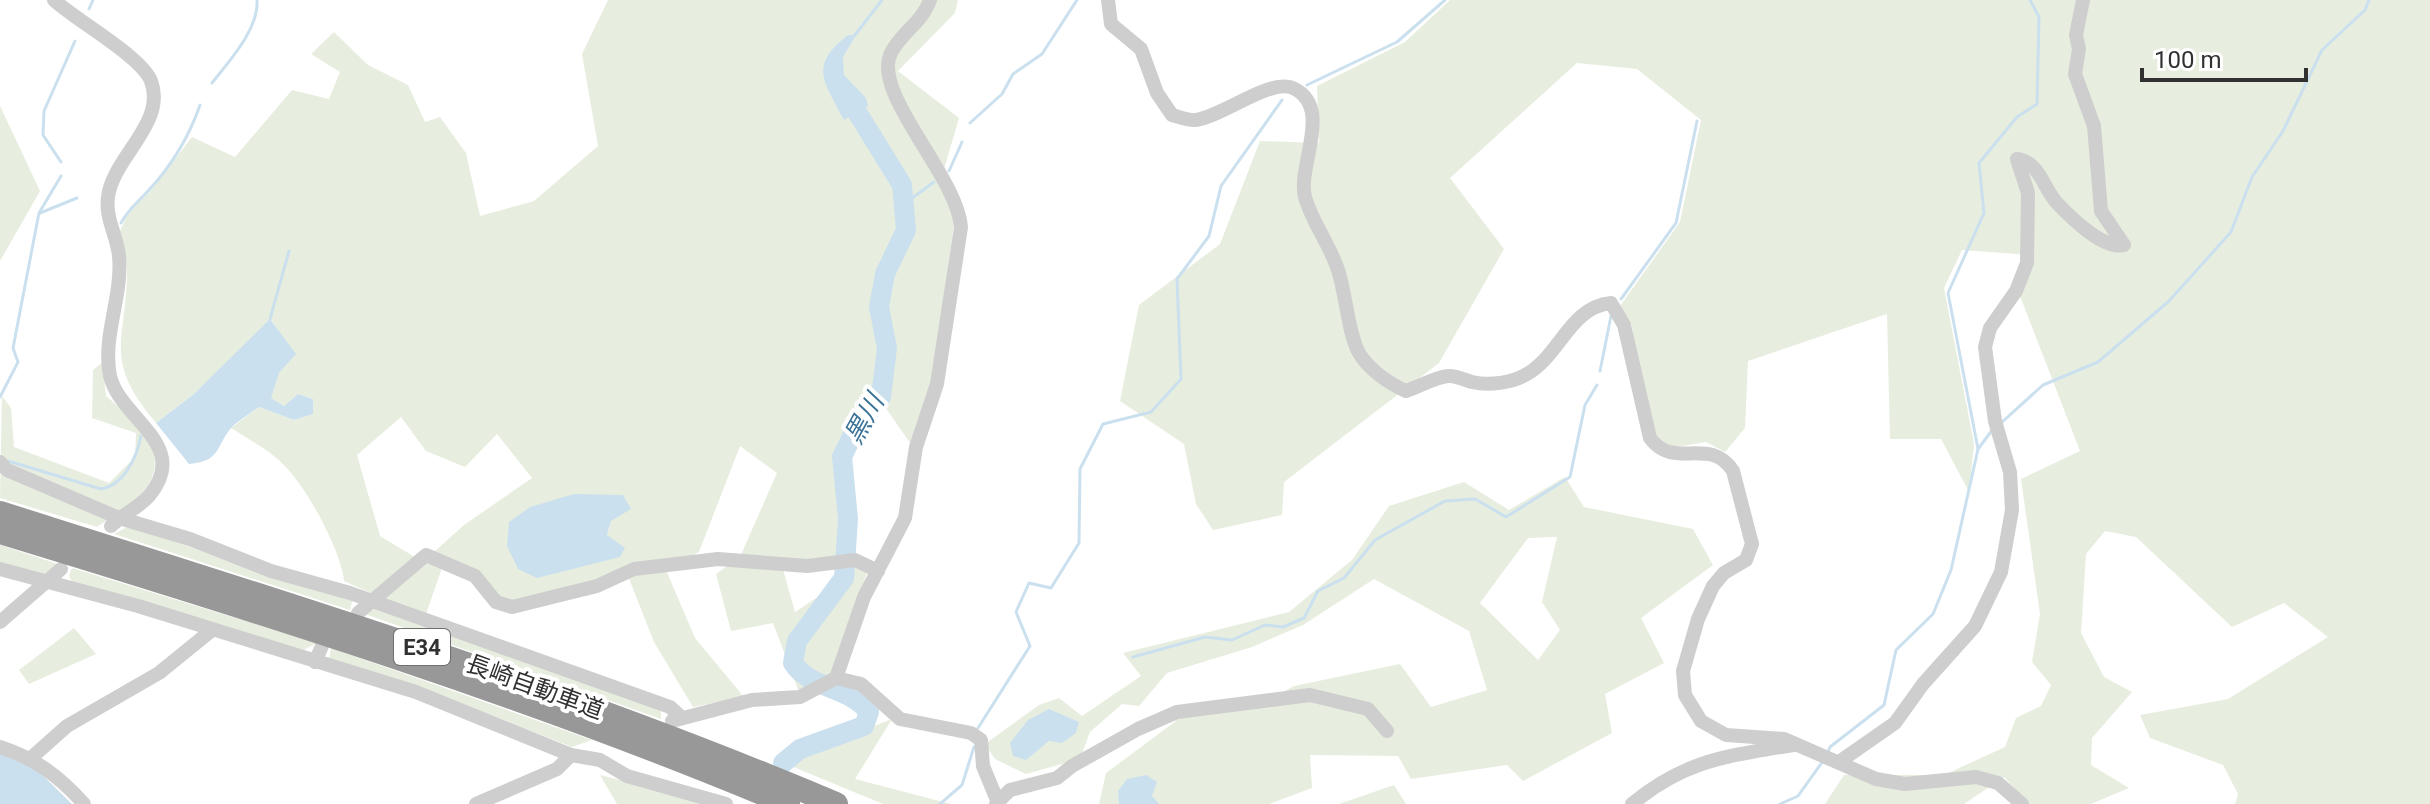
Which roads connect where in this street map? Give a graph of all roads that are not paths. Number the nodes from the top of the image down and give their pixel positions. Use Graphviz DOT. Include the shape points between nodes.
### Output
graph roads {
  1 [pos="54,0"];
  2 [pos="930,0"];
  3 [pos="1108,0"];
  4 [pos="2083,0"];
  5 [pos="0,462"];
  6 [pos="0,513"];
  7 [pos="115,522"];
  8 [pos="0,532"];
  9 [pos="0,569"];
  10 [pos="61,569"];
  11 [pos="878,571"];
  12 [pos="46,582"];
  13 [pos="372,602"];
  14 [pos="358,613"];
  15 [pos="0,622"];
  16 [pos="212,630"];
  17 [pos="322,646"];
  18 [pos="315,662"];
  19 [pos="825,685"];
  20 [pos="1387,731"];
  21 [pos="608,745"];
  22 [pos="1796,745"];
  23 [pos="0,747"];
  24 [pos="571,755"];
  25 [pos="31,758"];
  26 [pos="600,760"];
  27 [pos="1830,760"];
  28 [pos="997,802"];
  29 [pos="84,804"];
  30 [pos="476,804"];
  31 [pos="726,804"];
  32 [pos="788,804"];
  33 [pos="836,804"];
  34 [pos="1632,804"];
  35 [pos="2022,804"];
  1 -- 7 [label="street" via="131,56 151,82 154,99 108,197 108,219 119,255 108,349 110,378 121,400 156,440 162,461 159,481 147,497"];
  2 -- 11 [label="street" via="925,15 891,53 887,77 926,153 947,181 961,227 937,384 916,447 905,518"];
  3 -- 22 [label="street" via="1111,24 1141,49 1157,93 1172,115 1195,121 1250,100 1268,87 1292,87 1302,95 1311,109 1313,136 1304,172 1305,196 1338,269 1359,353 1390,384 1406,391 1449,375 1477,383 1526,375 1547,360 1580,315 1611,303 1624,325 1650,438 1670,454 1711,453 1726,461 1752,544 1746,560 1713,586 1698,619 1683,671 1685,695 1701,721 1726,735 1784,739"];
  4 -- 27 [label="street" via="2075,74 2094,126 2101,211 2124,245 2106,243 2056,202 2033,165 2017,159 2028,193 2027,263 2016,291 1990,328 1985,347 1995,421 2010,472 2012,510 2001,572 1975,626 1895,723"];
  5 -- 7 [label="street"];
  6 -- 33 [label="highway, 長崎自動車道 / E34" via="460,660 699,746"];
  7 -- 13 [label="street" via="190,539"];
  8 -- 32 [label="highway, 長崎自動車道 / E34" via="387,654 692,763"];
  9 -- 12 [label="street"];
  10 -- 12 [label="street"];
  11 -- 13 [label="street" via="855,560 807,566 718,559 634,569 597,586 512,607 496,602 475,576 426,555"];
  11 -- 19 [label="street"];
  12 -- 15 [label="street"];
  12 -- 16 [label="street"];
  13 -- 14 [label="street"];
  13 -- 19 [label="street" via="670,707 677,720 752,700 800,697"];
  16 -- 18 [label="street"];
  16 -- 25 [label="street" via="159,673 67,726"];
  17 -- 18 [label="street"];
  18 -- 24 [label="street" via="416,692"];
  19 -- 28 [label="street" via="861,684 900,719 971,733 981,740 983,766"];
  20 -- 28 [label="street" via="1368,709 1310,695 1177,712 1057,778 1010,790"];
  21 -- 26 [label="street"];
  22 -- 27 [label="street"];
  22 -- 34 [label="street" via="1700,762 1660,781"];
  23 -- 25 [label="street"];
  24 -- 26 [label="street"];
  24 -- 30 [label="street" via="557,769"];
  25 -- 29 [label="street" via="62,779"];
  26 -- 31 [label="street" via="627,776"];
  27 -- 35 [label="street" via="1876,779 1905,784 1976,777 1998,783"];
}
